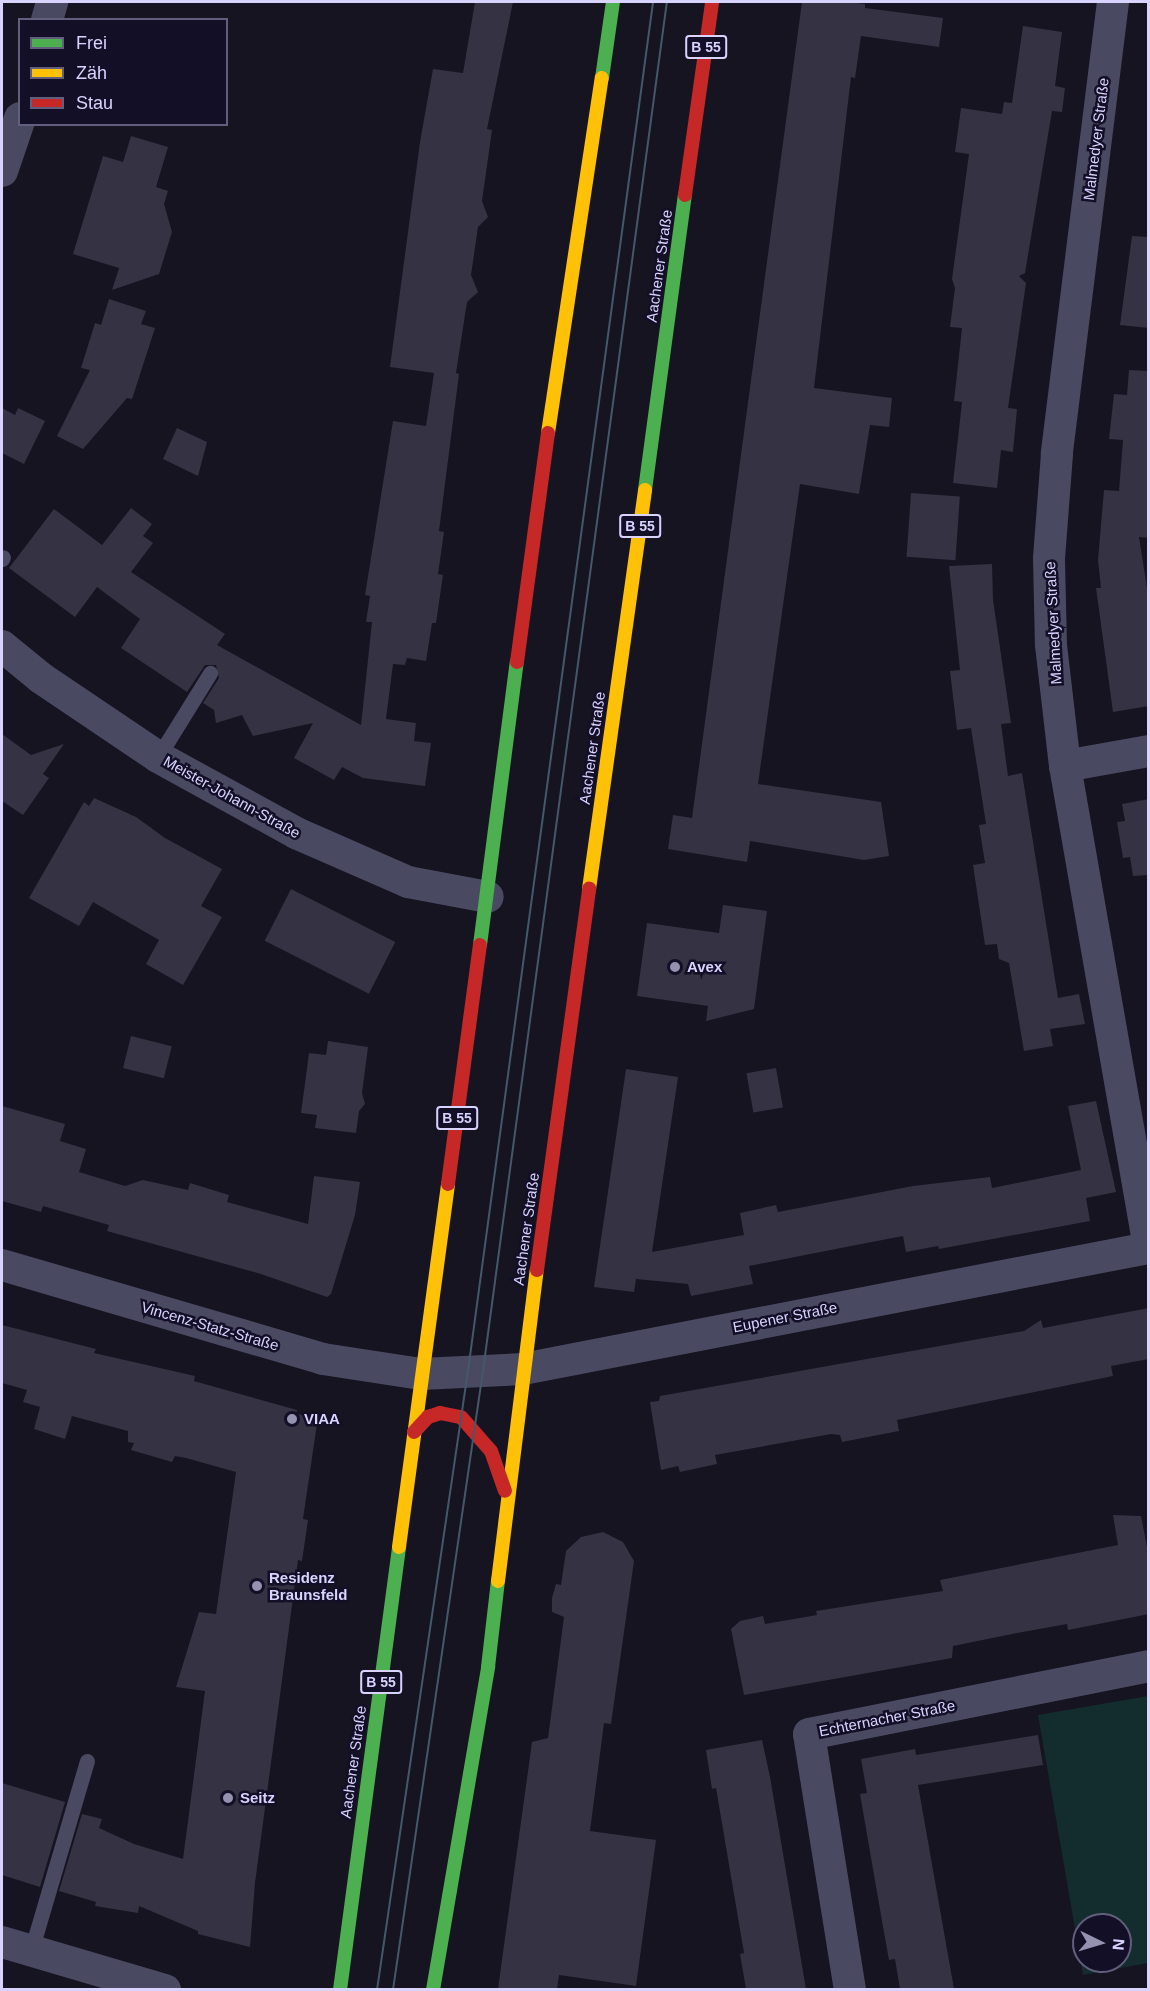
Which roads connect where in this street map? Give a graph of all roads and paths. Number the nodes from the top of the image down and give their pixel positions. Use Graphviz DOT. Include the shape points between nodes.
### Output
graph roads {
  1 [pos="52,2"];
  2 [pos="613,2"];
  3 [pos="712,2"];
  4 [pos="1113,2"];
  5 [pos="48,18"];
  6 [pos="18,124"];
  7 [pos="2,171"];
  8 [pos="2,646"];
  9 [pos="210,673"];
  10 [pos="1149,752"];
  11 [pos="158,757"];
  12 [pos="1065,766"];
  13 [pos="488,897"];
  14 [pos="1149,1240"];
  15 [pos="1149,1248"];
  16 [pos="2,1265"];
  17 [pos="523,1369"];
  18 [pos="421,1374"];
  19 [pos="414,1432"];
  20 [pos="507,1499"];
  21 [pos="1149,1666"];
  22 [pos="87,1761"];
  23 [pos="2,1942"];
  24 [pos="31,1951"];
  25 [pos="122,1984"];
  26 [pos="165,1989"];
  27 [pos="340,1989"];
  28 [pos="434,1989"];
  29 [pos="850,1989"];
  1 -- 5 [label="street"];
  2 -- 13 [label="main road, Aachener Straße / B 55" via="545,455"];
  3 -- 17 [label="main road, Aachener Straße / B 55"];
  4 -- 12 [label="street, Malmedyer Straße" via="1057,454 1049,559 1051,645"];
  6 -- 7 [label="street"];
  8 -- 11 [label="street, Meister-Johann-Straße" via="40,678"];
  9 -- 11 [label="lane"];
  10 -- 12 [label="street"];
  11 -- 13 [label="street, Meister-Johann-Straße" via="297,833 408,882"];
  12 -- 14 [label="street, Malmedyer Straße"];
  13 -- 18 [label="main road, Aachener Straße / B 55"];
  15 -- 17 [label="street, Eupener Straße"];
  16 -- 18 [label="street, Vincenz-Statz-Straße" via="323,1359"];
  17 -- 18 [label="street, Eupener Straße"];
  17 -- 20 [label="main road, Aachener Straße / B 55"];
  18 -- 19 [label="main road, Aachener Straße / B 55"];
  19 -- 20 [label="main road, Aachener Straße" via="428,1417 440,1413 460,1417 491,1451"];
  19 -- 27 [label="main road, Aachener Straße / B 55"];
  20 -- 28 [label="main road, Aachener Straße / B 55" via="488,1667"];
  21 -- 29 [label="street, Echternacher Straße" via="809,1734"];
  22 -- 24 [label="lane"];
  23 -- 24 [label="street"];
  24 -- 25 [label="street"];
  25 -- 26 [label="street"];
}
